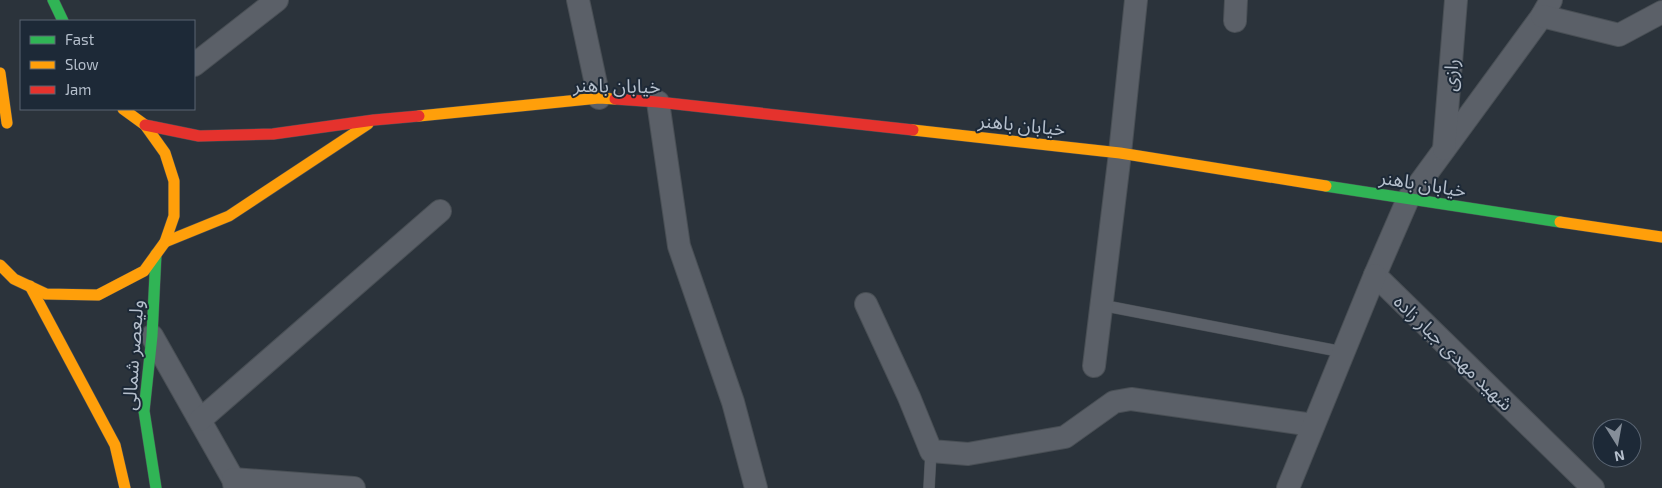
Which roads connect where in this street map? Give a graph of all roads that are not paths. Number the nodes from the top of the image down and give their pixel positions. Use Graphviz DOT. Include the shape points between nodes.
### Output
graph roads {
  1 [pos="53,0"];
  2 [pos="277,0"];
  3 [pos="578,0"];
  4 [pos="1136,0"];
  5 [pos="1456,0"];
  6 [pos="1546,8"];
  7 [pos="1662,12"];
  8 [pos="63,20"];
  9 [pos="195,65"];
  10 [pos="0,73"];
  11 [pos="599,98"];
  12 [pos="658,102"];
  13 [pos="124,110"];
  14 [pos="20,112"];
  15 [pos="374,120"];
  16 [pos="145,124"];
  17 [pos="3,127"];
  18 [pos="1444,149"];
  19 [pos="1120,153"];
  20 [pos="1408,199"];
  21 [pos="440,211"];
  22 [pos="1662,237"];
  23 [pos="165,242"];
  24 [pos="156,254"];
  25 [pos="2,268"];
  26 [pos="1374,275"];
  27 [pos="30,286"];
  28 [pos="866,304"];
  29 [pos="1102,305"];
  30 [pos="152,336"];
  31 [pos="1343,352"];
  32 [pos="1094,366"];
  33 [pos="200,420"];
  34 [pos="1314,425"];
  35 [pos="931,450"];
  36 [pos="234,483"];
  37 [pos="125,488"];
  38 [pos="156,488"];
  39 [pos="354,488"];
  40 [pos="756,488"];
  41 [pos="929,488"];
  42 [pos="1288,488"];
  43 [pos="1593,488"];
  1 -- 8 [label="street"];
  2 -- 9 [label="street"];
  3 -- 11 [label="street"];
  4 -- 19 [label="street"];
  5 -- 18 [label="street, رازی"];
  6 -- 7 [label="street" via="1619,35"];
  6 -- 18 [label="street"];
  10 -- 17 [label="street"];
  11 -- 12 [label="street, خیابان باهنر"];
  11 -- 15 [label="street, خیابان باهنر"];
  12 -- 19 [label="street, خیابان باهنر"];
  12 -- 40 [label="street" via="680,246 733,402"];
  13 -- 16 [label="street"];
  14 -- 17 [label="street"];
  15 -- 16 [label="street, خیابان باهنر" via="273,134 199,136"];
  15 -- 23 [label="street, خیابان باهنر" via="229,216"];
  16 -- 23 [label="street" via="166,153 174,181 174,216"];
  18 -- 20 [label="street"];
  19 -- 20 [label="street, خیابان باهنر"];
  19 -- 29 [label="street"];
  20 -- 22 [label="street, خیابان باهنر"];
  20 -- 26 [label="street"];
  21 -- 33 [label="street"];
  23 -- 24 [label="street"];
  24 -- 27 [label="street" via="144,271 98,295 46,294"];
  24 -- 30 [label="street, ولیعصر شمالی"];
  25 -- 27 [label="street" via="14,279"];
  26 -- 31 [label="street"];
  26 -- 43 [label="street, شهید مهدی جبار زاده"];
  27 -- 37 [label="street, ولیعصر شمالی" via="115,445"];
  28 -- 35 [label="street"];
  29 -- 31 [label="lane"];
  29 -- 32 [label="street"];
  30 -- 33 [label="street"];
  30 -- 38 [label="street, ولیعصر شمالی" via="144,411"];
  31 -- 34 [label="street"];
  33 -- 36 [label="street"];
  34 -- 35 [label="street" via="1131,399 1114,402 1065,437 968,454"];
  34 -- 42 [label="street"];
  35 -- 41 [label="lane"];
  36 -- 39 [label="street"];
}
